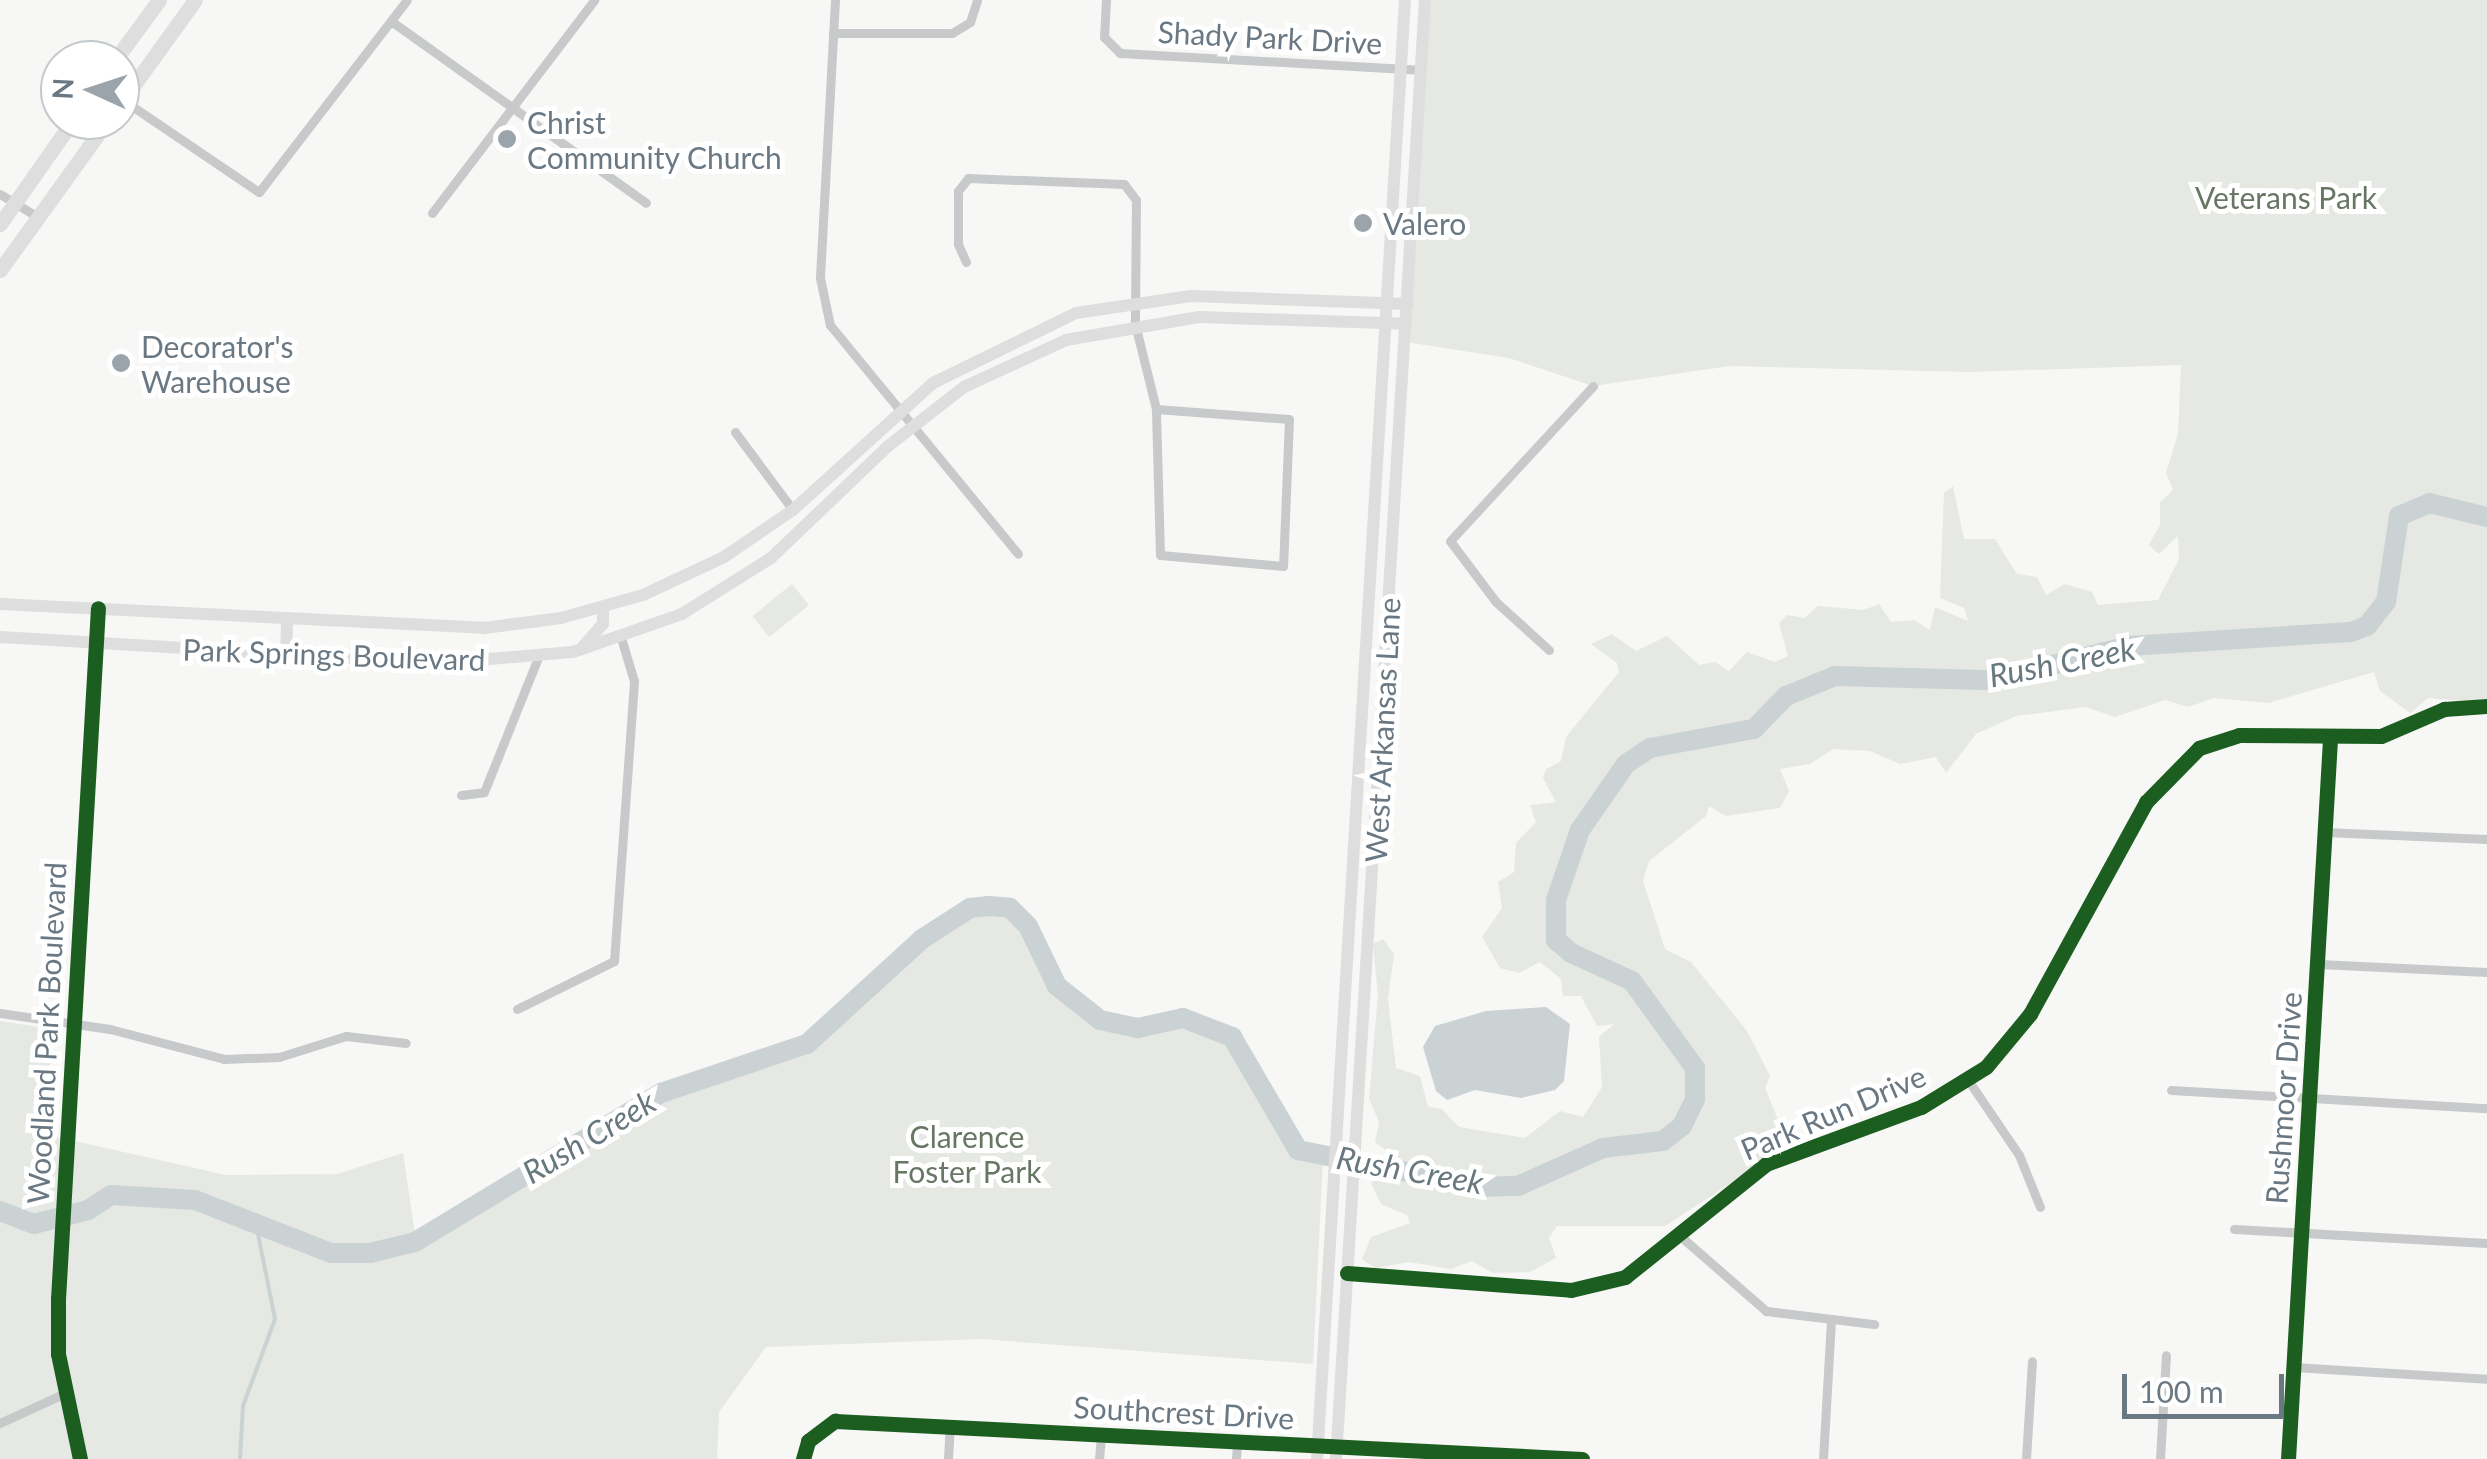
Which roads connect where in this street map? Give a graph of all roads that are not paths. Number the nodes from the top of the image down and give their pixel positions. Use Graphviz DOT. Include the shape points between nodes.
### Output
graph roads {
  1 [pos="159,0"];
  2 [pos="195,0"];
  3 [pos="407,0"];
  4 [pos="594,0"];
  5 [pos="835,0"];
  6 [pos="976,0"];
  7 [pos="1106,0"];
  8 [pos="1405,0"];
  9 [pos="1425,0"];
  10 [pos="391,21"];
  11 [pos="833,33"];
  12 [pos="130,40"];
  13 [pos="1401,69"];
  14 [pos="1420,70"];
  15 [pos="140,76"];
  16 [pos="516,108"];
  17 [pos="140,115"];
  18 [pos="59,140"];
  19 [pos="94,140"];
  20 [pos="0,194"];
  21 [pos="15,203"];
  22 [pos="646,203"];
  23 [pos="432,213"];
  24 [pos="38,217"];
  25 [pos="0,224"];
  26 [pos="966,262"];
  27 [pos="0,270"];
  28 [pos="1135,301"];
  29 [pos="1386,303"];
  30 [pos="1408,304"];
  31 [pos="1385,322"];
  32 [pos="1135,324"];
  33 [pos="1406,324"];
  34 [pos="1593,386"];
  35 [pos="1156,410"];
  36 [pos="897,412"];
  37 [pos="911,428"];
  38 [pos="736,432"];
  39 [pos="792,510"];
  40 [pos="1018,554"];
  41 [pos="0,604"];
  42 [pos="98,608"];
  43 [pos="603,608"];
  44 [pos="287,618"];
  45 [pos="0,637"];
  46 [pos="621,638"];
  47 [pos="96,644"];
  48 [pos="580,650"];
  49 [pos="1549,650"];
  50 [pos="286,654"];
  51 [pos="538,658"];
  52 [pos="2487,706"];
  53 [pos="2330,740"];
  54 [pos="461,794"];
  55 [pos="2325,832"];
  56 [pos="2487,840"];
  57 [pos="2319,964"];
  58 [pos="2487,972"];
  59 [pos="517,1009"];
  60 [pos="0,1013"];
  61 [pos="74,1022"];
  62 [pos="406,1043"];
  63 [pos="1968,1080"];
  64 [pos="2172,1090"];
  65 [pos="2311,1098"];
  66 [pos="2487,1108"];
  67 [pos="2040,1207"];
  68 [pos="2234,1230"];
  69 [pos="2302,1234"];
  70 [pos="1679,1235"];
  71 [pos="2487,1243"];
  72 [pos="1347,1272"];
  73 [pos="1831,1322"];
  74 [pos="1874,1324"];
  75 [pos="2166,1356"];
  76 [pos="2032,1361"];
  77 [pos="2293,1367"];
  78 [pos="2487,1379"];
  79 [pos="65,1393"];
  80 [pos="0,1423"];
  81 [pos="950,1426"];
  82 [pos="1100,1436"];
  83 [pos="1238,1444"];
  84 [pos="1317,1453"];
  85 [pos="1336,1454"];
  86 [pos="80,1459"];
  87 [pos="804,1459"];
  88 [pos="948,1459"];
  89 [pos="1099,1459"];
  90 [pos="1236,1459"];
  91 [pos="1582,1459"];
  92 [pos="1824,1459"];
  93 [pos="2026,1459"];
  94 [pos="2160,1459"];
  95 [pos="2288,1459"];
  1 -- 12 [label="main road"];
  2 -- 15 [label="main road"];
  3 -- 10 [label="street"];
  4 -- 16 [label="street"];
  5 -- 11 [label="street"];
  6 -- 11 [label="street" via="970,22 952,33"];
  7 -- 13 [label="street, Shady Park Drive" via="1104,37 1120,53"];
  8 -- 13 [label="main road, West Arkansas Lane"];
  9 -- 14 [label="main road, West Arkansas Lane"];
  10 -- 16 [label="street"];
  10 -- 17 [label="street" via="268,187 254,192"];
  11 -- 36 [label="street" via="821,296 840,342"];
  13 -- 14 [label="street, Shady Park Drive"];
  13 -- 29 [label="main road, West Arkansas Lane"];
  14 -- 30 [label="main road, West Arkansas Lane"];
  16 -- 22 [label="street"];
  16 -- 23 [label="street"];
  18 -- 21 [label="main road"];
  19 -- 24 [label="main road"];
  20 -- 21 [label="street"];
  21 -- 24 [label="street"];
  21 -- 25 [label="main road"];
  24 -- 27 [label="main road"];
  26 -- 28 [label="street" via="958,244 958,191 968,178 1117,182 1136,200"];
  28 -- 29 [label="main road, Park Springs Boulevard" via="1191,296"];
  28 -- 32 [label="street"];
  28 -- 36 [label="main road, Park Springs Boulevard" via="1049,323 933,383"];
  29 -- 30 [label="main road, Park Springs Boulevard"];
  29 -- 31 [label="main road, West Arkansas Lane"];
  30 -- 33 [label="main road, West Arkansas Lane"];
  31 -- 32 [label="main road, Park Springs Boulevard" via="1272,316"];
  31 -- 33 [label="main road, Park Springs Boulevard"];
  31 -- 84 [label="main road, West Arkansas Lane"];
  32 -- 35 [label="street"];
  32 -- 37 [label="main road, Park Springs Boulevard" via="1066,340 1009,364 964,387"];
  33 -- 72 [label="main road, West Arkansas Lane"];
  34 -- 49 [label="street" via="1450,540 1496,602"];
  35 -- 35 [label="street" via="1289,419 1284,566 1160,555"];
  36 -- 37 [label="street"];
  36 -- 39 [label="main road, Park Springs Boulevard"];
  37 -- 40 [label="street"];
  37 -- 46 [label="main road, Park Springs Boulevard" via="771,558 682,614"];
  38 -- 39 [label="street"];
  39 -- 43 [label="main road, Park Springs Boulevard" via="706,568"];
  41 -- 42 [label="main road, Park Springs Boulevard"];
  42 -- 44 [label="main road, Park Springs Boulevard"];
  42 -- 47 [label="main road, Woodland Park Boulevard"];
  43 -- 44 [label="main road, Park Springs Boulevard" via="484,628"];
  43 -- 48 [label="main road" via="603,624"];
  44 -- 50 [label="main road"];
  45 -- 47 [label="main road, Park Springs Boulevard"];
  46 -- 48 [label="main road, Park Springs Boulevard"];
  46 -- 59 [label="street" via="634,681 614,961"];
  47 -- 50 [label="main road, Park Springs Boulevard"];
  47 -- 61 [label="main road, Woodland Park Boulevard"];
  48 -- 51 [label="main road, Park Springs Boulevard"];
  50 -- 51 [label="main road, Park Springs Boulevard" via="467,664"];
  51 -- 54 [label="street" via="484,792"];
  52 -- 53 [label="street, Park Run Drive" via="2444,709 2381,736"];
  53 -- 55 [label="street, Rushmoor Drive"];
  53 -- 63 [label="street, Park Run Drive" via="2239,735 2211,742 2177,765 2146,802 2030,1014"];
  55 -- 56 [label="street"];
  55 -- 57 [label="street, Rushmoor Drive"];
  57 -- 58 [label="street"];
  57 -- 65 [label="street, Rushmoor Drive"];
  60 -- 61 [label="street"];
  61 -- 62 [label="street" via="224,1059 279,1057 346,1036"];
  61 -- 79 [label="main road, Woodland Park Boulevard" via="60,1262 58,1354"];
  63 -- 67 [label="street" via="2019,1155"];
  63 -- 70 [label="street, Park Run Drive" via="1921,1107 1766,1164"];
  64 -- 65 [label="street"];
  65 -- 66 [label="street"];
  65 -- 69 [label="street, Rushmoor Drive"];
  68 -- 69 [label="street"];
  69 -- 71 [label="street"];
  69 -- 77 [label="street, Rushmoor Drive"];
  70 -- 72 [label="street, Park Run Drive" via="1626,1277 1586,1289"];
  70 -- 73 [label="street" via="1754,1305 1792,1319"];
  72 -- 85 [label="main road, West Arkansas Lane"];
  73 -- 74 [label="street"];
  73 -- 92 [label="street"];
  75 -- 94 [label="street"];
  76 -- 93 [label="street"];
  77 -- 78 [label="street"];
  77 -- 95 [label="street, Rushmoor Drive"];
  79 -- 80 [label="street"];
  79 -- 86 [label="main road, Woodland Park Boulevard"];
  81 -- 82 [label="street, Southcrest Drive"];
  81 -- 87 [label="street, Southcrest Drive" via="835,1421 808,1440"];
  81 -- 88 [label="street"];
  82 -- 83 [label="street, Southcrest Drive"];
  82 -- 89 [label="street"];
  83 -- 84 [label="street, Southcrest Drive"];
  83 -- 90 [label="street"];
  84 -- 85 [label="street, Southcrest Drive"];
  85 -- 91 [label="street, Southcrest Drive"];
}
